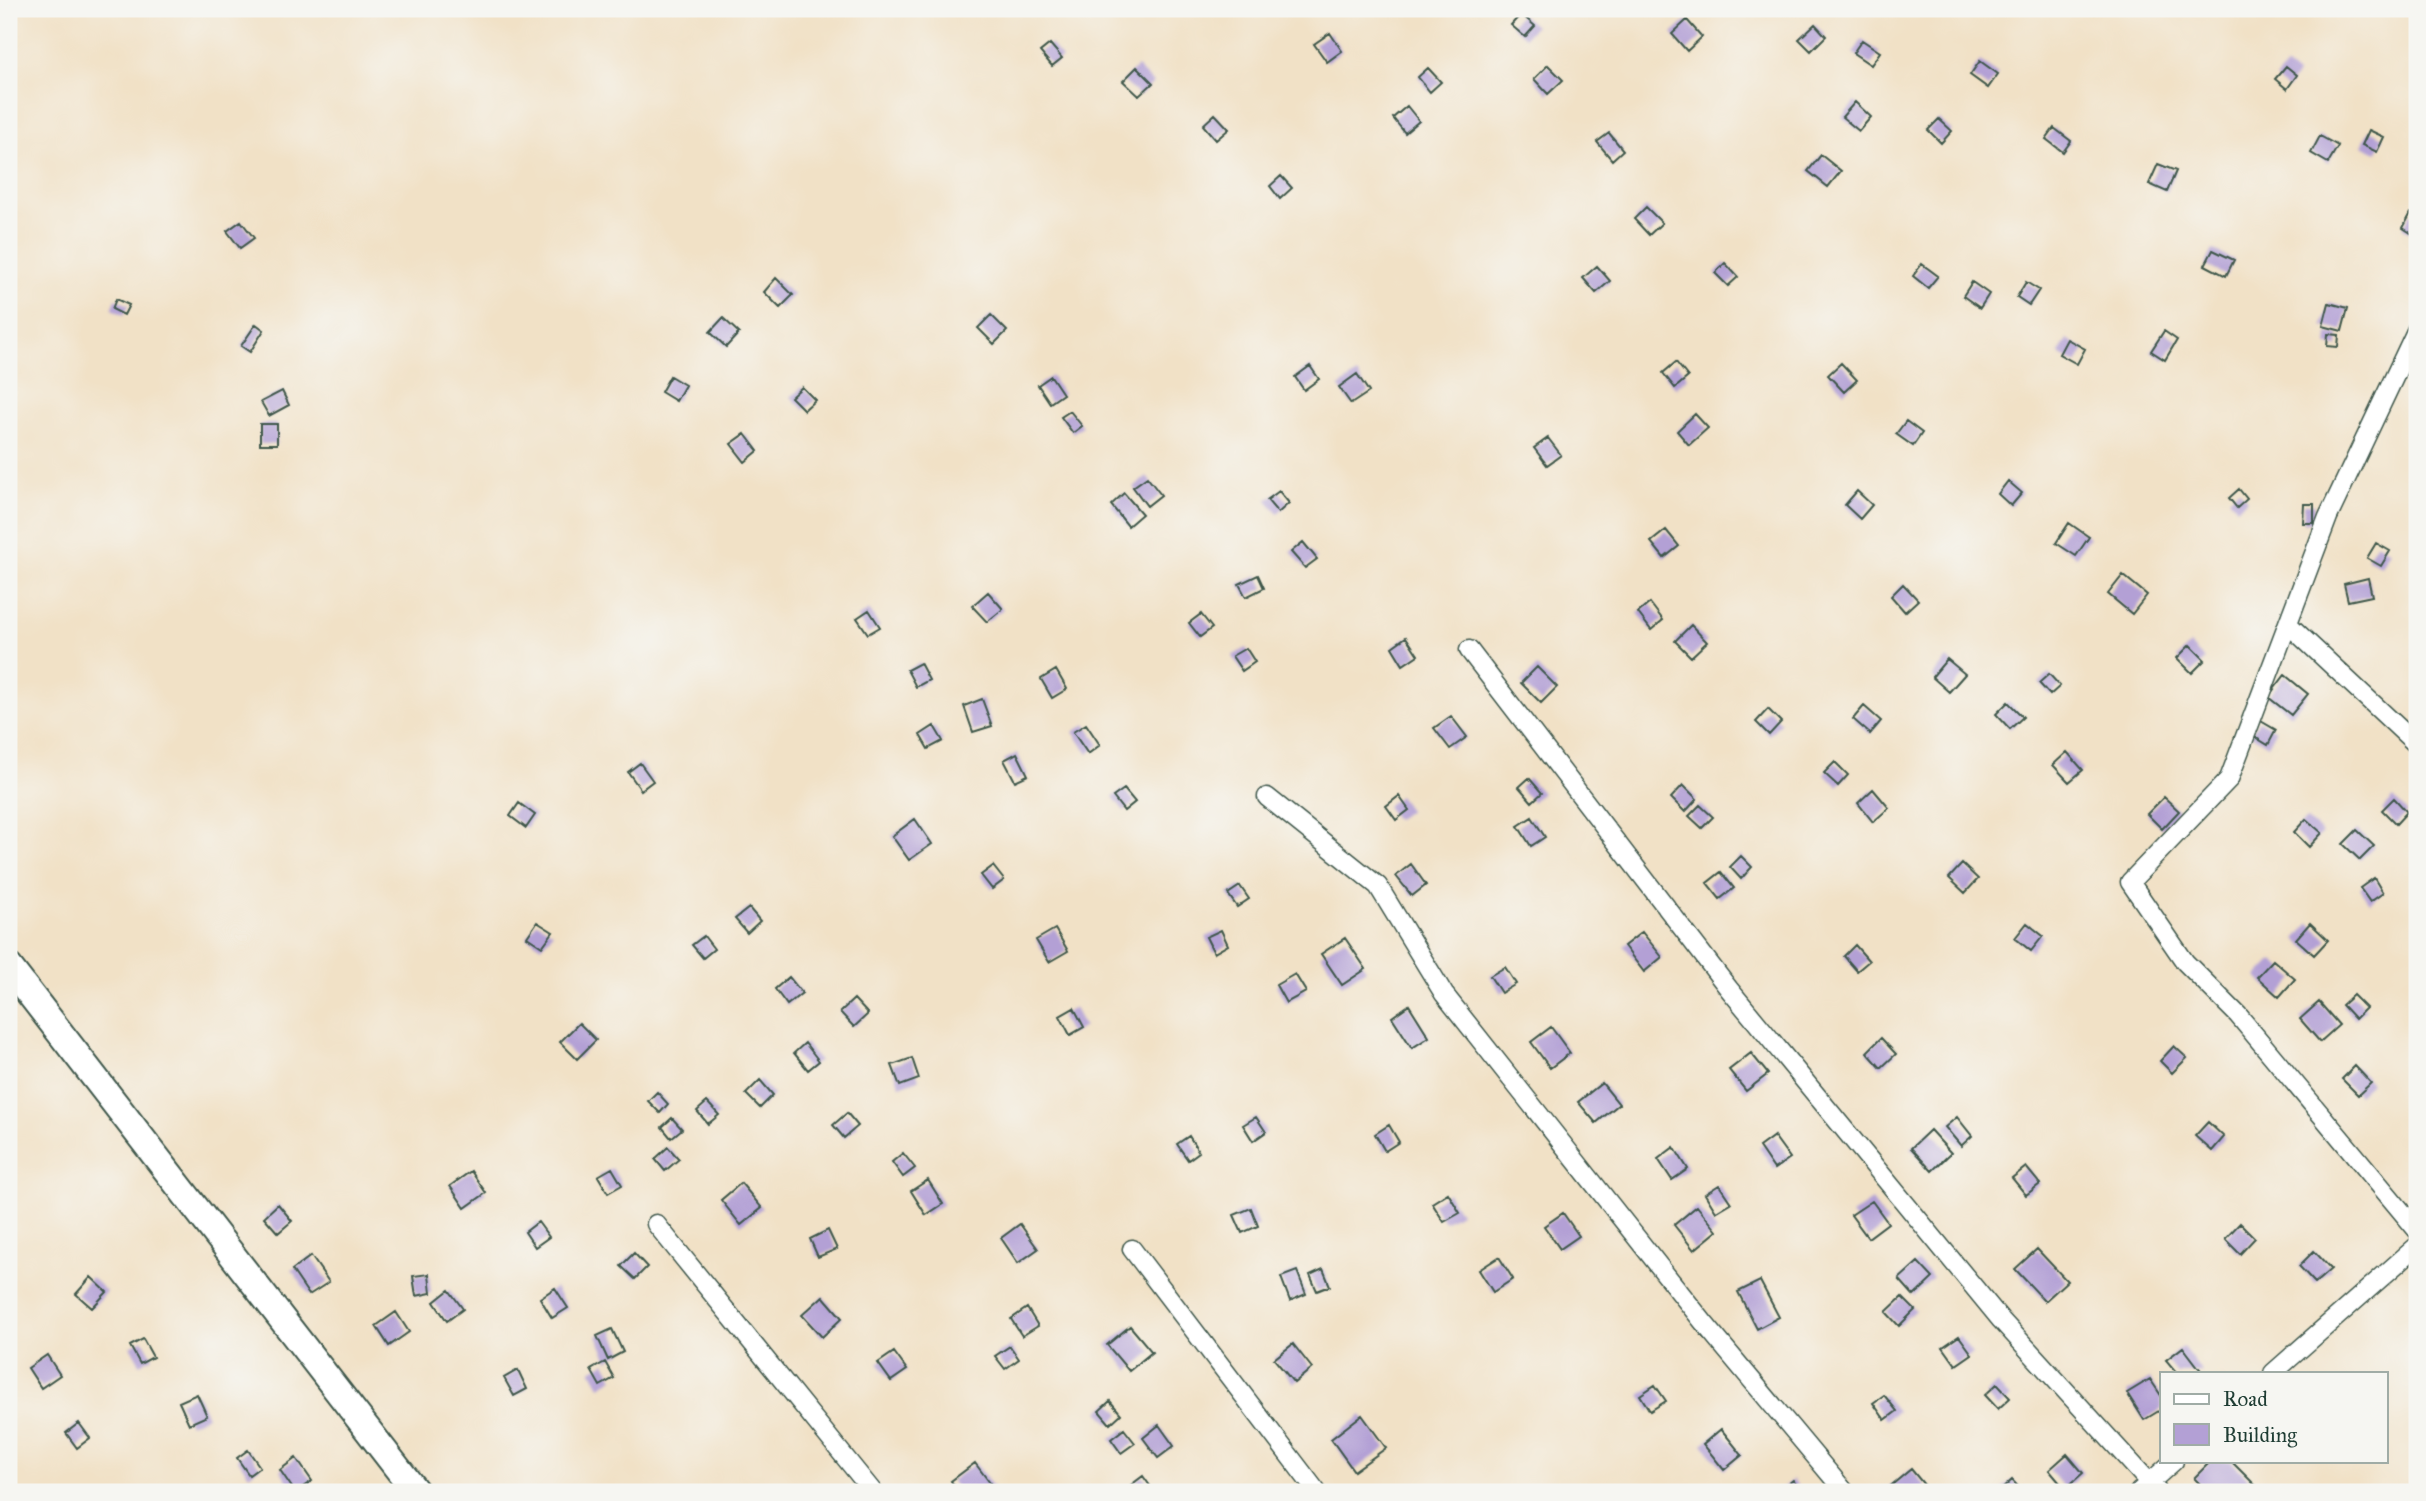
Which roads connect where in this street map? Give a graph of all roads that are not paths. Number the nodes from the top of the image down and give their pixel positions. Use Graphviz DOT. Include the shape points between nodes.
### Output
graph roads {
  1 [pos="2417,329"];
  2 [pos="2288,624"];
  3 [pos="1469,650"];
  4 [pos="2417,745"];
  5 [pos="1268,797"];
  6 [pos="9,967"];
  7 [pos="656,1224"];
  8 [pos="2417,1230"];
  9 [pos="2417,1246"];
  10 [pos="1132,1249"];
  11 [pos="2274,1372"];
  12 [pos="2173,1462"];
  13 [pos="2149,1489"];
  14 [pos="416,1492"];
  15 [pos="873,1492"];
  16 [pos="1317,1492"];
  17 [pos="1845,1492"];
  1 -- 2 [label="street" via="2328,517"];
  2 -- 4 [label="street"];
  2 -- 8 [label="street" via="2229,779 2130,883 2185,962 2238,1015"];
  3 -- 13 [label="street" via="1729,989 2001,1320"];
  5 -- 17 [label="street" via="1378,886 1444,993 1695,1312"];
  6 -- 14 [label="main road"];
  7 -- 15 [label="street"];
  9 -- 11 [label="street"];
  10 -- 16 [label="street"];
  12 -- 13 [label="street"];
}
